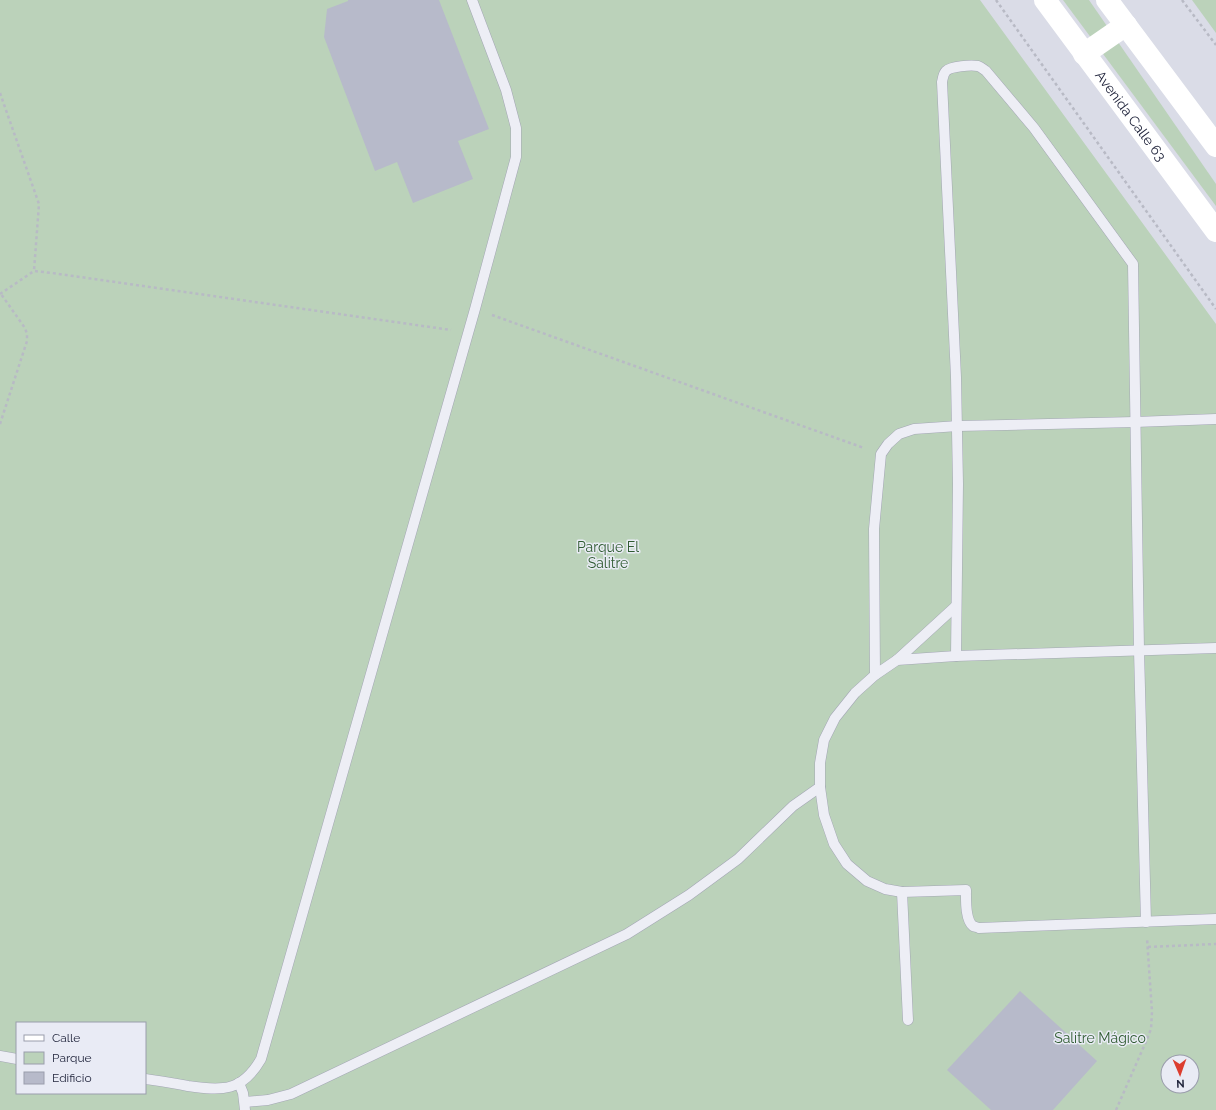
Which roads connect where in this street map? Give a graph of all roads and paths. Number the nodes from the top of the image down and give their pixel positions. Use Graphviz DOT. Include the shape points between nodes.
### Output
graph roads {
  1 [pos="472,0"];
  2 [pos="996,0"];
  3 [pos="1044,0"];
  4 [pos="1107,0"];
  5 [pos="1182,0"];
  6 [pos="1126,25"];
  7 [pos="1216,45"];
  8 [pos="1084,54"];
  9 [pos="0,93"];
  10 [pos="1216,146"];
  11 [pos="1216,231"];
  12 [pos="34,271"];
  13 [pos="0,294"];
  14 [pos="475,309"];
  15 [pos="1216,309"];
  16 [pos="467,332"];
  17 [pos="1216,419"];
  18 [pos="1135,422"];
  19 [pos="0,424"];
  20 [pos="958,426"];
  21 [pos="881,454"];
  22 [pos="956,606"];
  23 [pos="1216,648"];
  24 [pos="1139,650"];
  25 [pos="956,656"];
  26 [pos="897,660"];
  27 [pos="875,675"];
  28 [pos="820,788"];
  29 [pos="902,892"];
  30 [pos="1216,919"];
  31 [pos="1146,922"];
  32 [pos="1216,944"];
  33 [pos="1148,947"];
  34 [pos="908,1020"];
  35 [pos="0,1056"];
  36 [pos="16,1059"];
  37 [pos="146,1079"];
  38 [pos="239,1083"];
  39 [pos="245,1106"];
  40 [pos="1116,1110"];
  1 -- 14 [label="lane" via="506,90 516,128 516,157"];
  2 -- 15 [label="path"];
  3 -- 8 [label="main road, Avenida Calle 63"];
  4 -- 6 [label="main road"];
  5 -- 7 [label="path"];
  6 -- 8 [label="main road"];
  6 -- 10 [label="main road"];
  8 -- 11 [label="main road, Avenida Calle 63"];
  9 -- 12 [label="path" via="39,204"];
  12 -- 13 [label="path"];
  12 -- 16 [label="path"];
  13 -- 19 [label="path" via="27,334 27,341"];
  14 -- 16 [label="lane"];
  14 -- 21 [label="path"];
  16 -- 38 [label="lane" via="261,1060 255,1070"];
  17 -- 18 [label="lane"];
  18 -- 20 [label="lane"];
  18 -- 20 [label="lane" via="1133,264 1034,128 986,71 979,66 972,66 953,67 947,70 942,82"];
  18 -- 24 [label="lane"];
  20 -- 21 [label="lane" via="914,428 899,434"];
  20 -- 22 [label="lane"];
  21 -- 27 [label="lane" via="874,529"];
  22 -- 25 [label="lane"];
  22 -- 26 [label="lane"];
  23 -- 24 [label="lane"];
  24 -- 25 [label="lane"];
  24 -- 31 [label="lane"];
  25 -- 26 [label="lane"];
  26 -- 27 [label="lane"];
  27 -- 28 [label="lane" via="855,693 835,718 824,740 820,763"];
  28 -- 29 [label="lane" via="824,815 834,844 847,864 867,882"];
  28 -- 39 [label="lane" via="793,806 738,858 689,895 627,934 291,1094"];
  29 -- 31 [label="lane" via="966,890 969,920 972,926 979,928"];
  29 -- 34 [label="lane"];
  30 -- 31 [label="lane"];
  31 -- 33 [label="path"];
  32 -- 33 [label="path"];
  33 -- 40 [label="path" via="1151,1029"];
  35 -- 36 [label="lane"];
  37 -- 38 [label="lane" via="208,1089 222,1089"];
  38 -- 39 [label="lane"];
}
